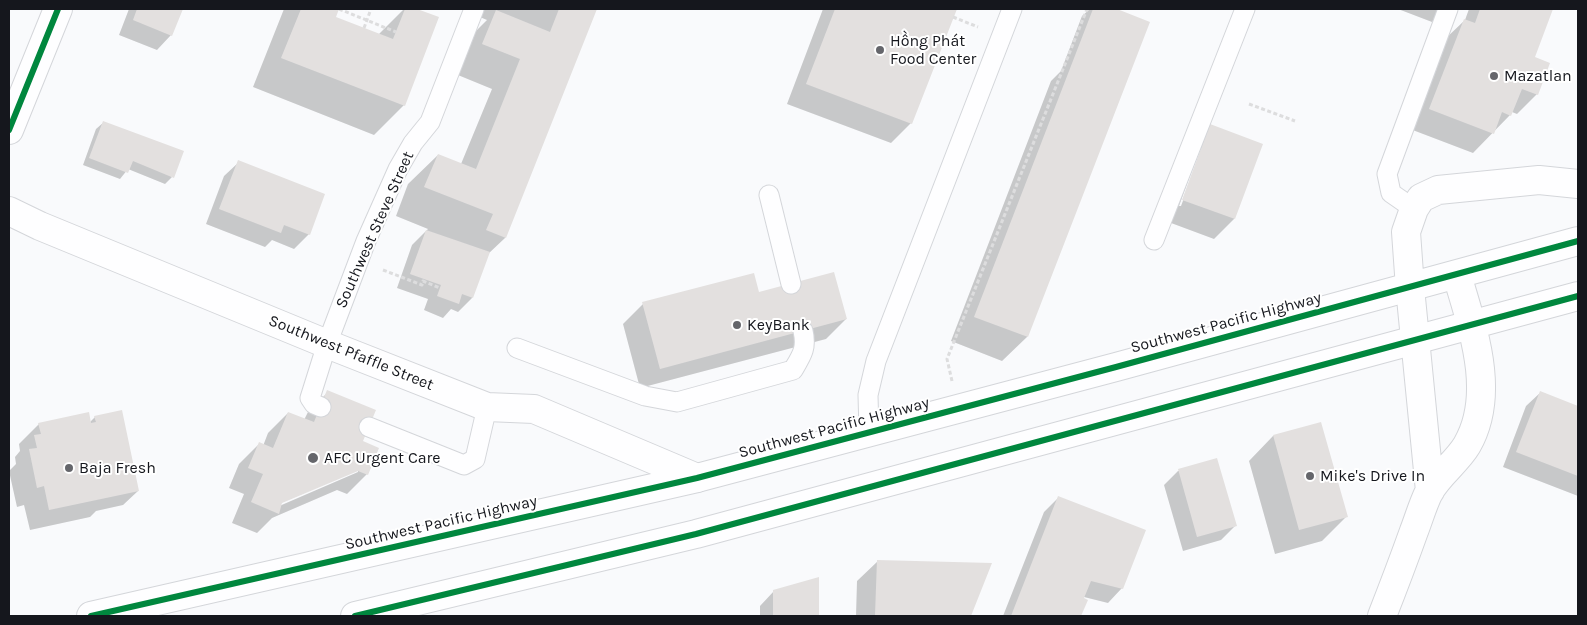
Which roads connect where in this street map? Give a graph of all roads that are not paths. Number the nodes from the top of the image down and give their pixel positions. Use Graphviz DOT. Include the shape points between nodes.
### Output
graph roads {
  1 [pos="58,9"];
  2 [pos="474,9"];
  3 [pos="1012,9"];
  4 [pos="1245,9"];
  5 [pos="1448,9"];
  6 [pos="9,130"];
  7 [pos="1578,184"];
  8 [pos="768,195"];
  9 [pos="1414,209"];
  10 [pos="9,211"];
  11 [pos="1154,240"];
  12 [pos="1578,241"];
  13 [pos="1457,275"];
  14 [pos="791,284"];
  15 [pos="1410,288"];
  16 [pos="1578,296"];
  17 [pos="1472,325"];
  18 [pos="803,331"];
  19 [pos="1415,340"];
  20 [pos="326,344"];
  21 [pos="517,348"];
  22 [pos="321,406"];
  23 [pos="487,407"];
  24 [pos="369,427"];
  25 [pos="869,432"];
  26 [pos="697,478"];
  27 [pos="1430,491"];
  28 [pos="91,616"];
  29 [pos="355,616"];
  30 [pos="1382,616"];
  1 -- 6 [label="main road"];
  2 -- 20 [label="lane, Southwest Steve Street" via="430,122 398,169"];
  3 -- 25 [label="lane" via="876,361 868,395"];
  4 -- 11 [label="lane"];
  5 -- 9 [label="lane" via="1386,174 1391,194"];
  7 -- 9 [label="main road" via="1539,180 1438,190 1421,198"];
  8 -- 14 [label="lane"];
  9 -- 15 [label="main road" via="1406,238"];
  10 -- 20 [label="main road, Southwest Pfaffle Street"];
  12 -- 13 [label="main road, Southwest Pacific Highway"];
  13 -- 15 [label="main road, Southwest Pacific Highway"];
  13 -- 17 [label="main road"];
  15 -- 19 [label="main road"];
  15 -- 25 [label="main road, Southwest Pacific Highway"];
  16 -- 17 [label="main road"];
  17 -- 19 [label="main road"];
  17 -- 27 [label="main road" via="1481,382 1477,420 1467,445"];
  18 -- 21 [label="lane" via="802,354 793,370 677,402 645,396"];
  19 -- 27 [label="main road"];
  19 -- 29 [label="main road" via="696,534"];
  20 -- 22 [label="lane, Southwest Steve Street" via="310,398"];
  20 -- 23 [label="main road, Southwest Pfaffle Street"];
  23 -- 24 [label="lane" via="475,458 464,465"];
  23 -- 26 [label="main road, Southwest Pfaffle Street" via="534,408"];
  25 -- 26 [label="main road, Southwest Pacific Highway"];
  26 -- 28 [label="main road, Southwest Pacific Highway"];
  27 -- 30 [label="main road"];
}
